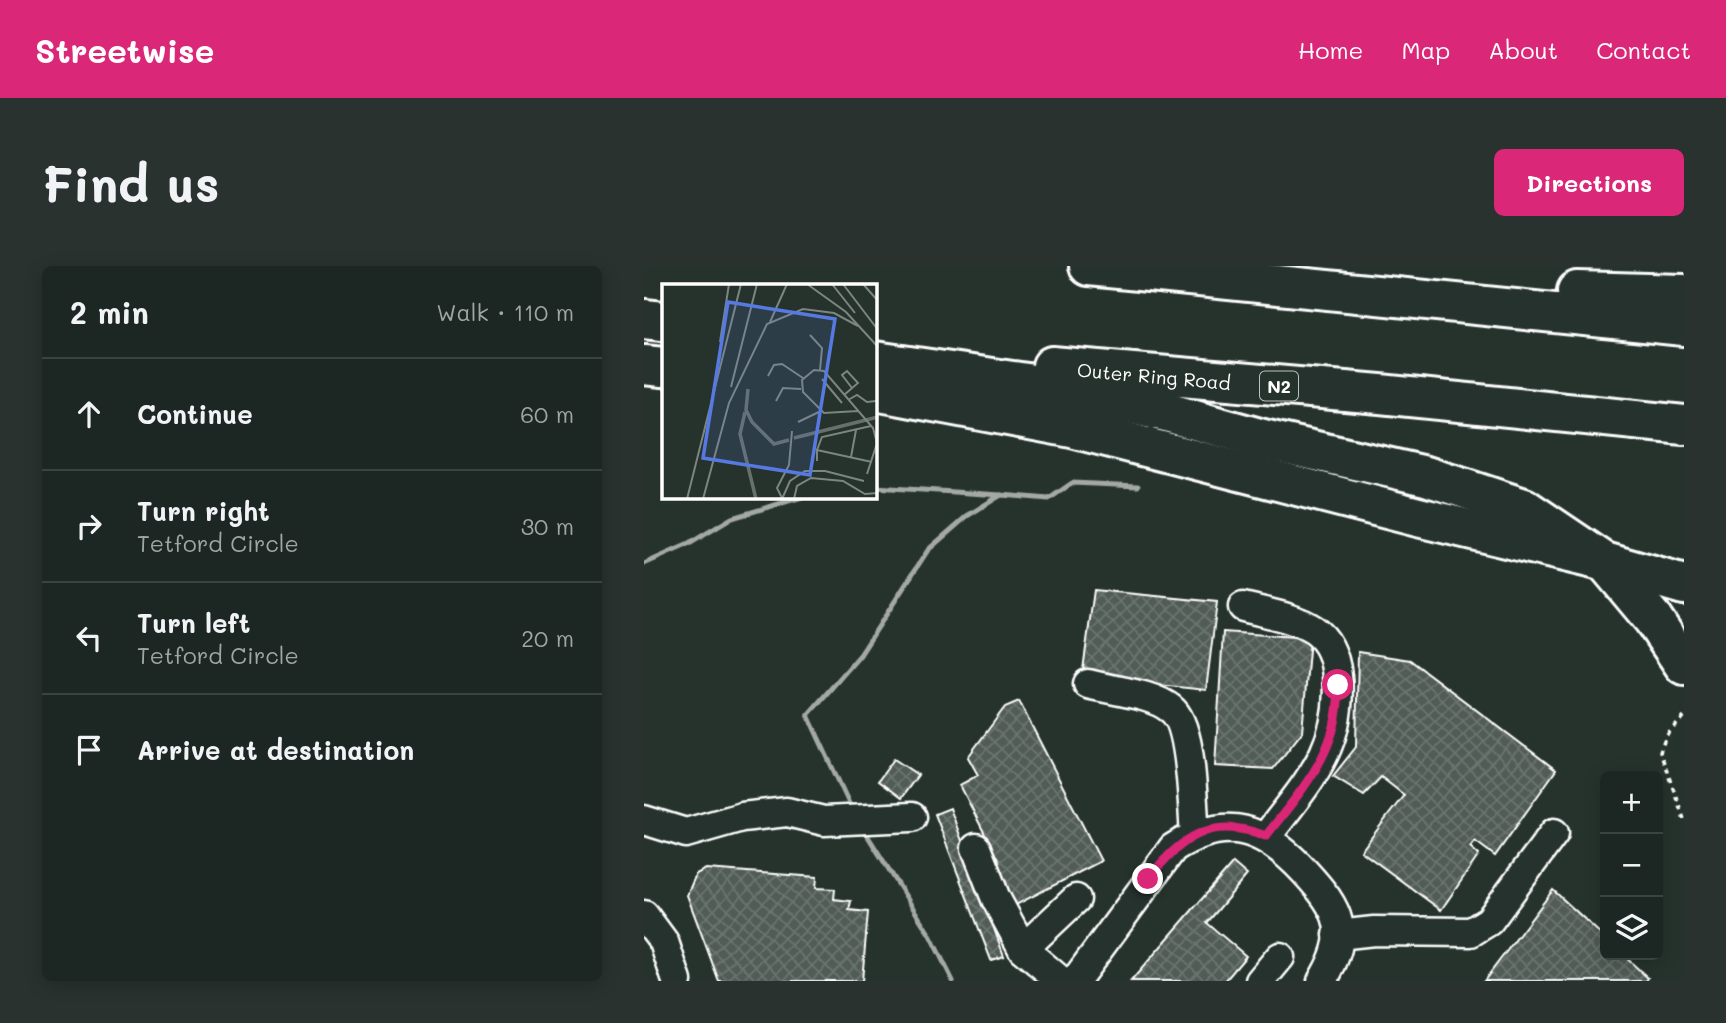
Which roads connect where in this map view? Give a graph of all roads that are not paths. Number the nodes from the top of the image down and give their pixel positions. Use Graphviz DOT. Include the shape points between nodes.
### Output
graph roads {
  1 [pos="1089,266"];
  2 [pos="1254,266"];
  3 [pos="1684,294"];
  4 [pos="644,319"];
  5 [pos="662,321"];
  6 [pos="1684,326"];
  7 [pos="644,339"];
  8 [pos="662,341"];
  9 [pos="877,347"];
  10 [pos="877,361"];
  11 [pos="644,365"];
  12 [pos="662,367"];
  13 [pos="877,391"];
  14 [pos="1684,425"];
  15 [pos="1684,584"];
  16 [pos="1243,607"];
  17 [pos="1684,665"];
  18 [pos="1088,684"];
  19 [pos="912,817"];
  20 [pos="644,820"];
  21 [pos="1554,833"];
  22 [pos="1195,834"];
  23 [pos="1266,836"];
  24 [pos="976,848"];
  25 [pos="1076,900"];
  26 [pos="644,915"];
  27 [pos="1338,934"];
  28 [pos="1023,949"];
  29 [pos="1280,957"];
  30 [pos="677,981"];
  31 [pos="1061,981"];
  32 [pos="1075,981"];
  33 [pos="1260,981"];
  34 [pos="1322,981"];
  1 -- 6 [label="highway"];
  2 -- 3 [label="highway" via="1612,294"];
  4 -- 5 [label="highway"];
  7 -- 8 [label="highway"];
  9 -- 14 [label="highway, Outer Ring Road / N2"];
  10 -- 17 [label="highway" via="1027,383 1166,412 1426,476 1524,508 1607,564"];
  11 -- 12 [label="highway"];
  13 -- 15 [label="highway" via="1072,428"];
  16 -- 23 [label="street" via="1319,634 1331,650 1338,685 1337,719 1330,744"];
  18 -- 22 [label="street" via="1165,705 1179,716 1186,734"];
  19 -- 20 [label="street" via="824,821 787,812 742,817 686,833"];
  21 -- 27 [label="street" via="1480,928 1458,933"];
  22 -- 23 [label="street" via="1224,828"];
  22 -- 32 [label="street" via="1173,848"];
  23 -- 27 [label="street" via="1330,899 1338,916"];
  24 -- 28 [label="street"];
  25 -- 28 [label="street"];
  26 -- 30 [label="street" via="664,942"];
  27 -- 34 [label="street" via="1332,965"];
  28 -- 31 [label="street"];
  29 -- 33 [label="street"];
}
